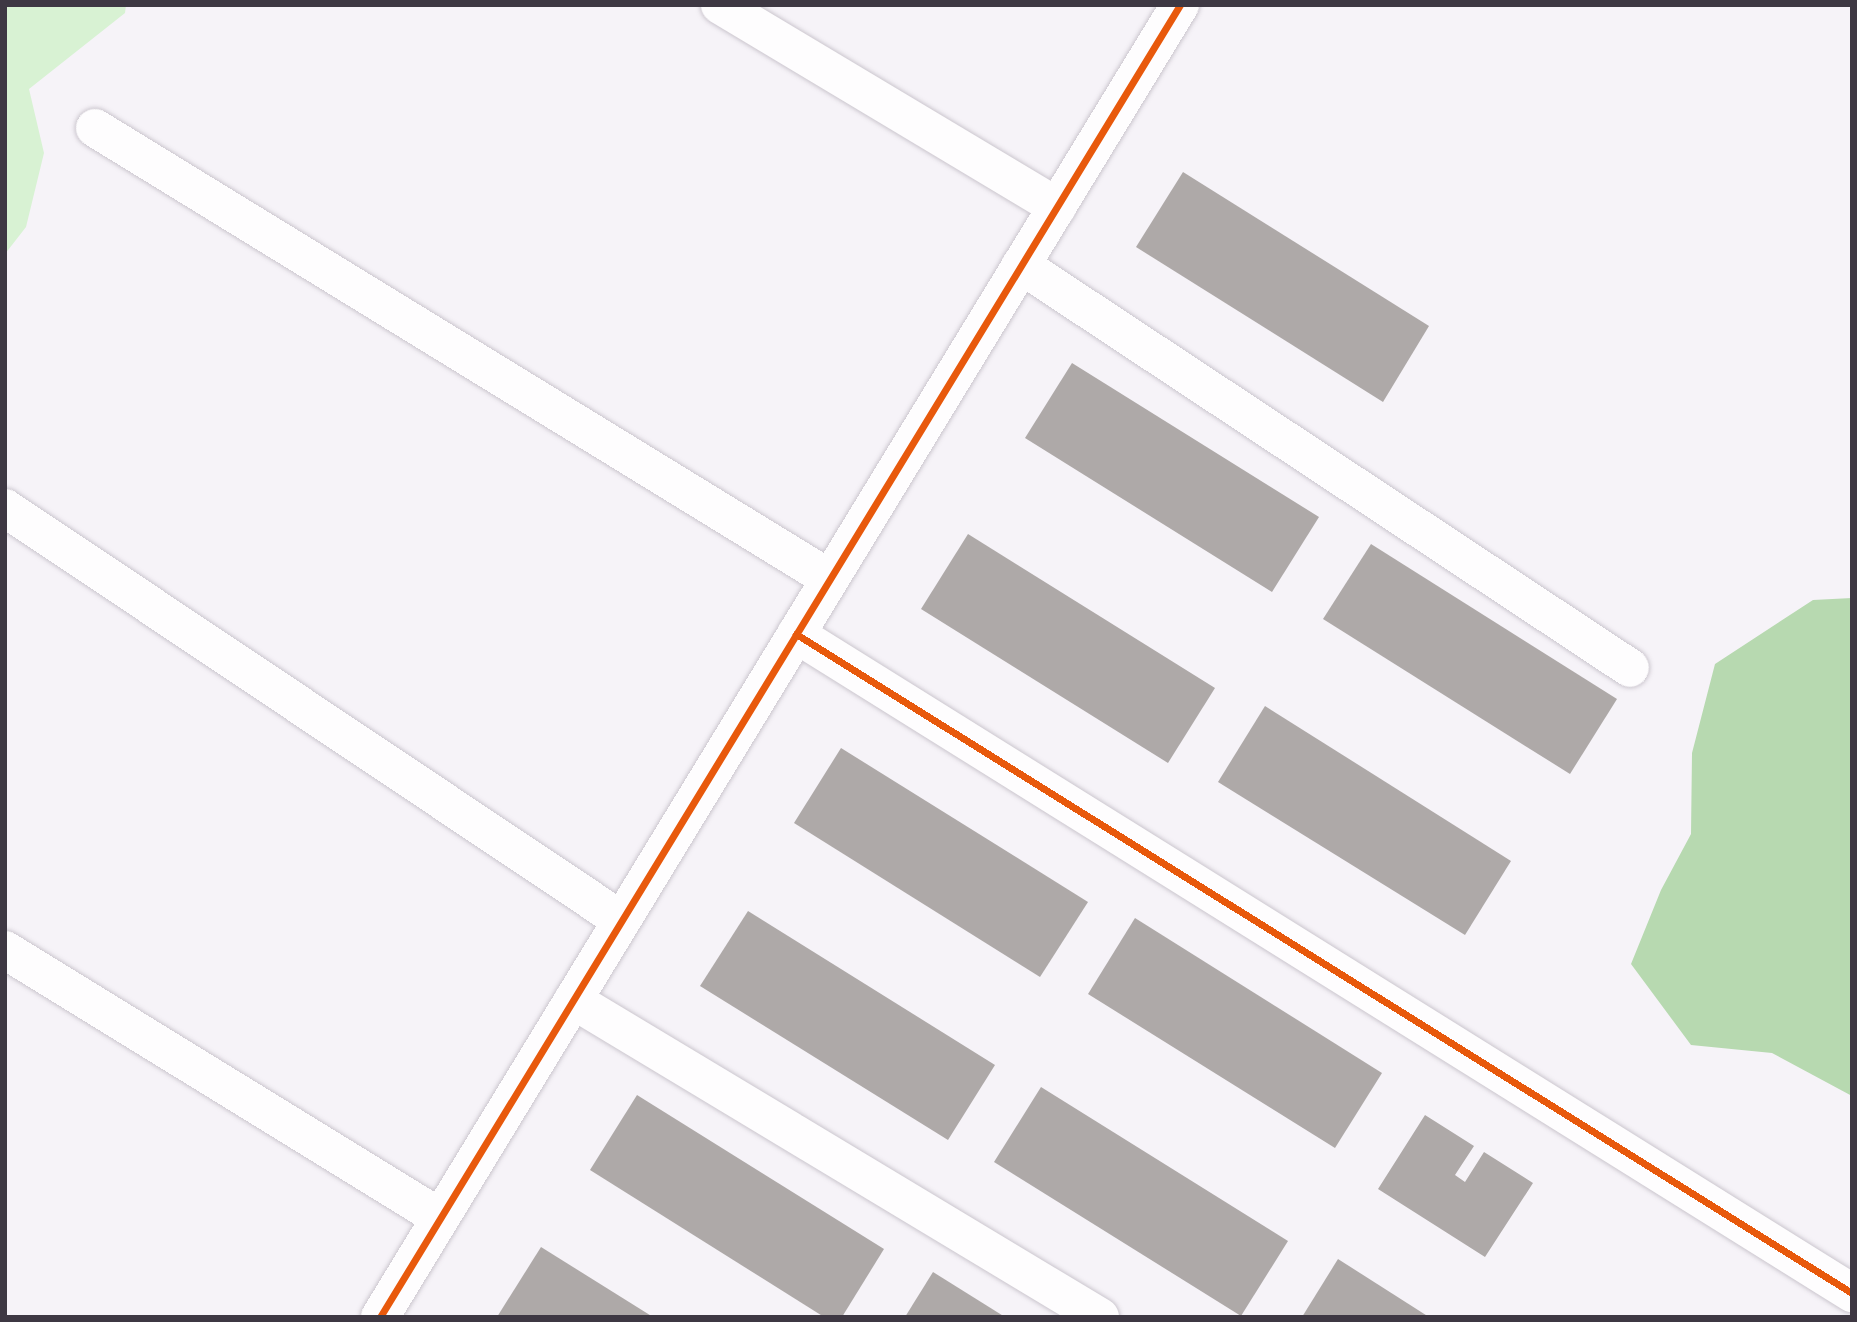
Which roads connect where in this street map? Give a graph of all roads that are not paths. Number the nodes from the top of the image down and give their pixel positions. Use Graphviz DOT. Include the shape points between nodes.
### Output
graph roads {
  1 [pos="720,5"];
  2 [pos="1180,5"];
  3 [pos="95,128"];
  4 [pos="1057,207"];
  5 [pos="1021,265"];
  6 [pos="5,508"];
  7 [pos="830,579"];
  8 [pos="796,634"];
  9 [pos="1630,668"];
  10 [pos="621,920"];
  11 [pos="5,950"];
  12 [pos="573,1000"];
  13 [pos="439,1217"];
  14 [pos="1852,1293"];
  15 [pos="380,1317"];
  16 [pos="1100,1317"];
  1 -- 4 [label="street"];
  2 -- 4 [label="street"];
  3 -- 7 [label="street"];
  4 -- 5 [label="street"];
  5 -- 7 [label="street"];
  5 -- 9 [label="street"];
  6 -- 10 [label="street"];
  7 -- 8 [label="street"];
  8 -- 10 [label="street"];
  8 -- 14 [label="street"];
  10 -- 12 [label="street"];
  11 -- 13 [label="street"];
  12 -- 13 [label="street"];
  12 -- 16 [label="street"];
  13 -- 15 [label="street"];
}
